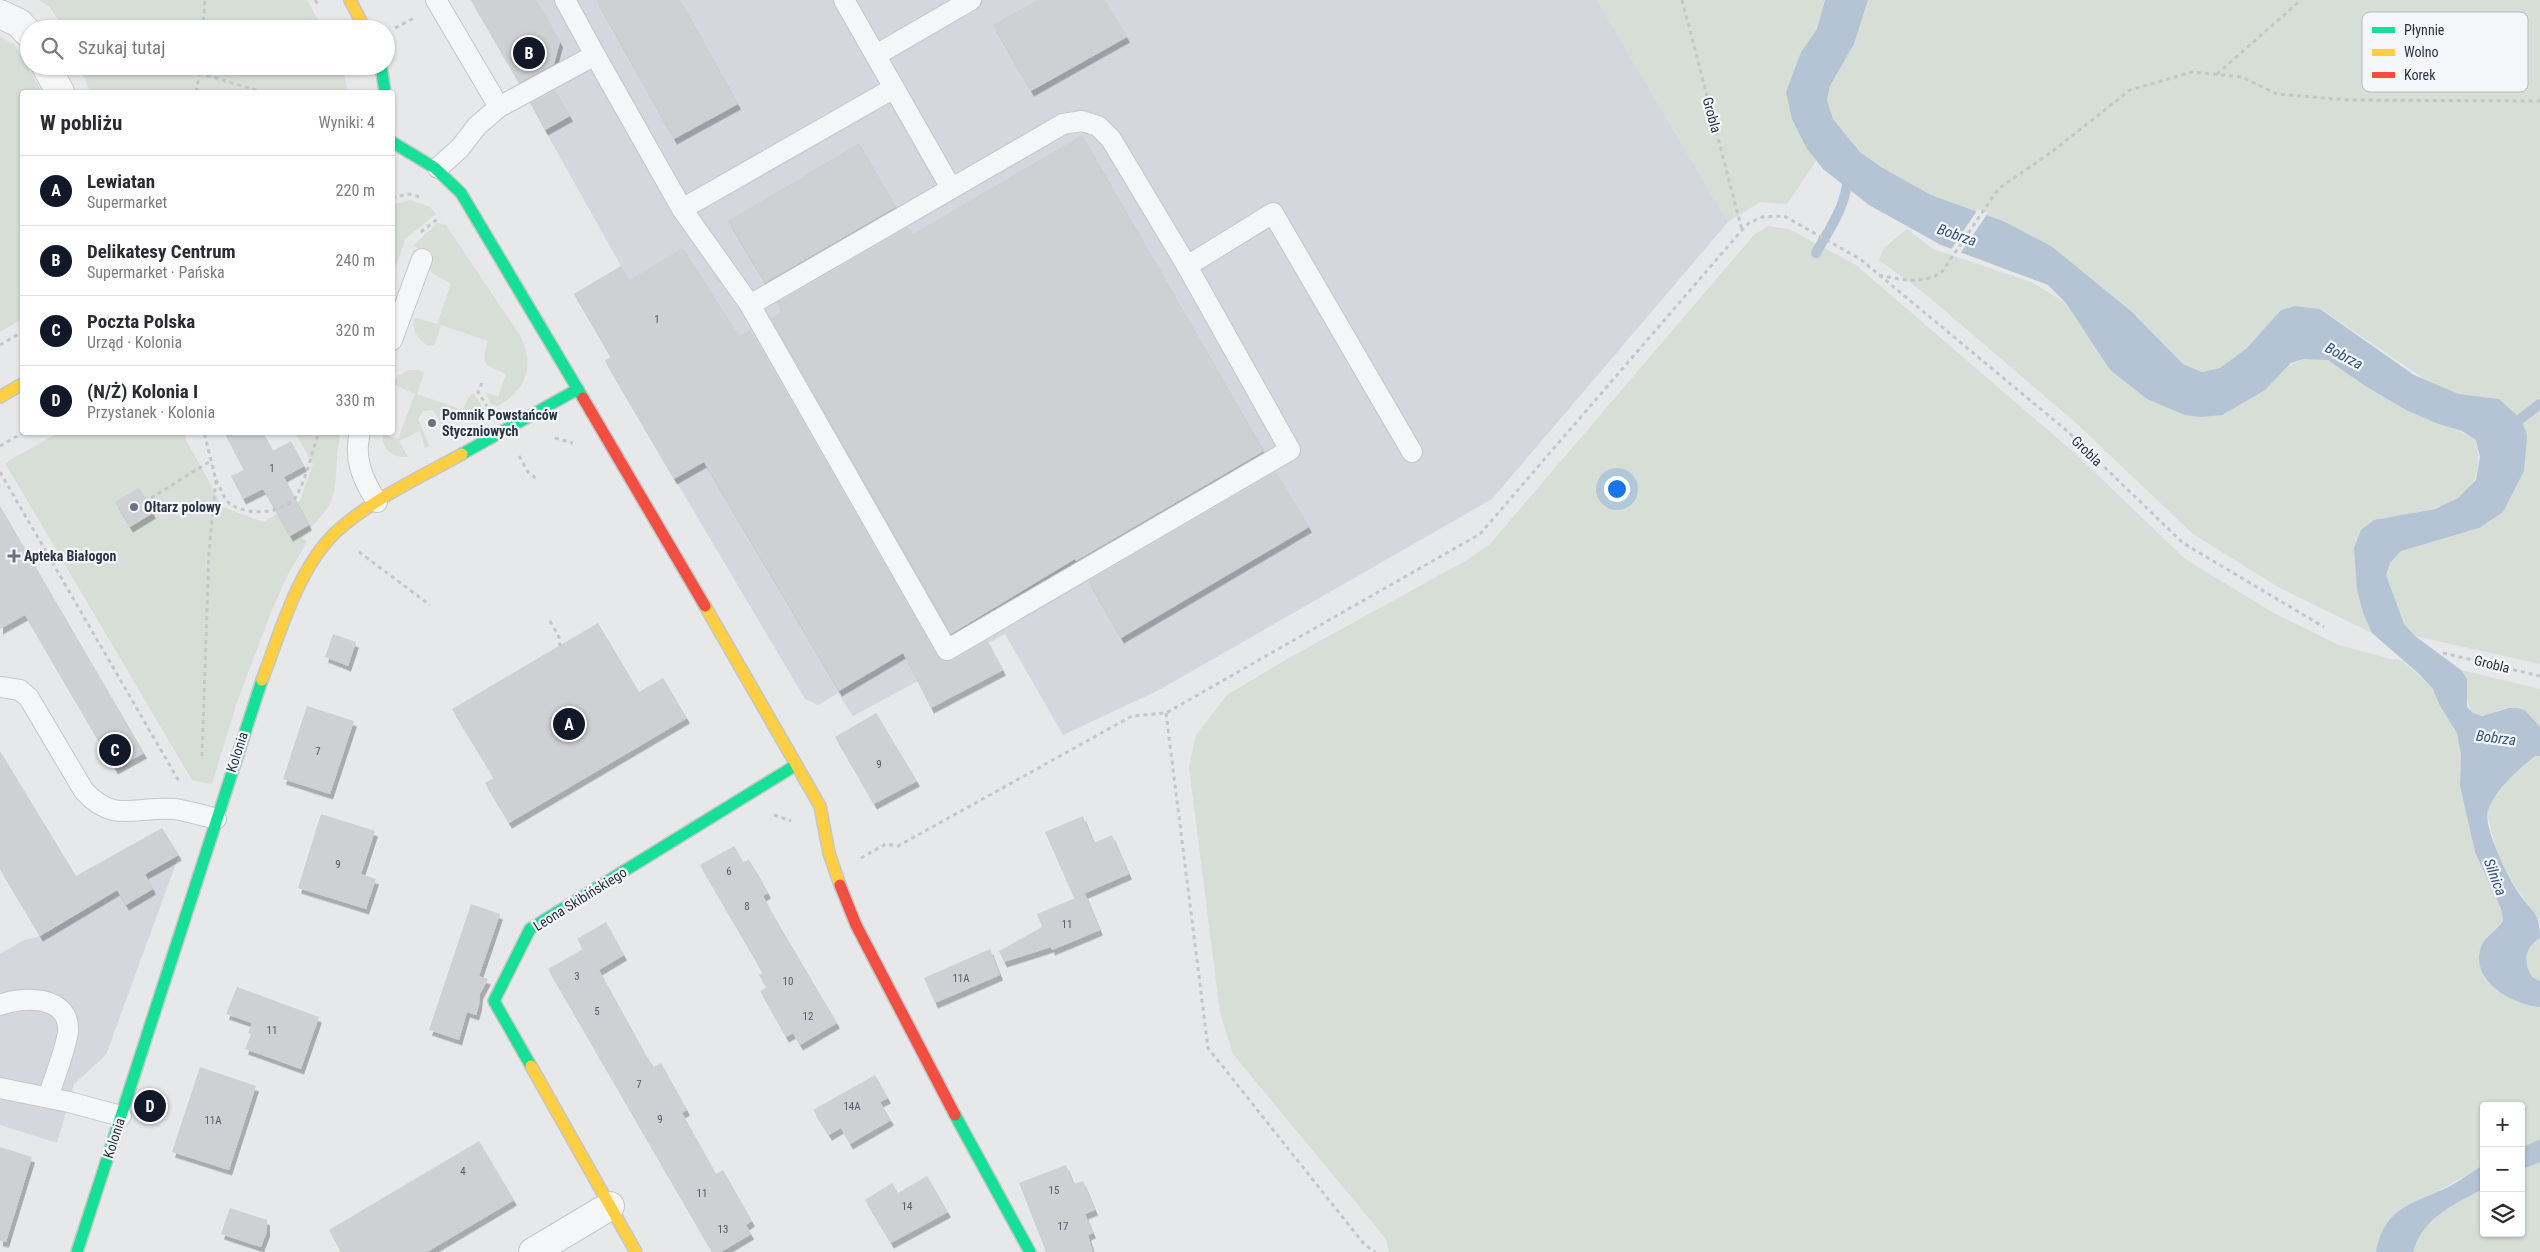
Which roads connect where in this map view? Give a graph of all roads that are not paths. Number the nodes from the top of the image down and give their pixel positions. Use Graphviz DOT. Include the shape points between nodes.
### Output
graph roads {
  1 [pos="350,0"];
  2 [pos="436,0"];
  3 [pos="565,0"];
  4 [pos="844,0"];
  5 [pos="971,0"];
  6 [pos="2,10"];
  7 [pos="361,20"];
  8 [pos="20,24"];
  9 [pos="595,55"];
  10 [pos="876,56"];
  11 [pos="51,75"];
  12 [pos="382,75"];
  13 [pos="894,88"];
  14 [pos="59,90"];
  15 [pos="385,90"];
  16 [pos="499,107"];
  17 [pos="395,144"];
  18 [pos="438,168"];
  19 [pos="952,188"];
  20 [pos="682,209"];
  21 [pos="422,258"];
  22 [pos="1186,266"];
  23 [pos="750,305"];
  24 [pos="395,332"];
  25 [pos="20,385"];
  26 [pos="578,389"];
  27 [pos="0,397"];
  28 [pos="360,435"];
  29 [pos="1412,452"];
  30 [pos="377,502"];
  31 [pos="0,687"];
  32 [pos="796,765"];
  33 [pos="207,817"];
  34 [pos="0,1005"];
  35 [pos="0,1088"];
  36 [pos="48,1098"];
  37 [pos="121,1116"];
  38 [pos="610,1206"];
  39 [pos="77,1252"];
  40 [pos="533,1252"];
  41 [pos="636,1252"];
  42 [pos="1030,1252"];
  1 -- 7 [label="street"];
  2 -- 16 [label="lane"];
  3 -- 9 [label="lane"];
  4 -- 10 [label="lane"];
  5 -- 10 [label="lane"];
  6 -- 8 [label="street"];
  9 -- 16 [label="lane"];
  9 -- 20 [label="lane"];
  10 -- 13 [label="lane"];
  11 -- 14 [label="street"];
  12 -- 15 [label="street"];
  13 -- 19 [label="lane"];
  13 -- 20 [label="lane"];
  16 -- 18 [label="lane"];
  17 -- 18 [label="street"];
  18 -- 26 [label="street" via="452,180 469,204"];
  19 -- 22 [label="lane" via="1063,124 1082,120 1098,126 1111,139"];
  19 -- 23 [label="lane"];
  20 -- 23 [label="lane"];
  21 -- 24 [label="lane"];
  22 -- 23 [label="lane" via="1290,450 947,650"];
  22 -- 29 [label="lane" via="1273,213"];
  25 -- 27 [label="street"];
  26 -- 30 [label="street, Kolonia"];
  26 -- 32 [label="street"];
  28 -- 30 [label="lane" via="357,453 360,470"];
  30 -- 33 [label="street, Kolonia" via="336,532 298,586"];
  31 -- 33 [label="lane" via="20,690 29,698 84,791 95,803 111,810 172,809"];
  32 -- 38 [label="street, Leona Skibińskiego" via="530,929 494,1001"];
  32 -- 42 [label="street" via="820,806 824,835 846,904 896,1005"];
  33 -- 37 [label="street, Kolonia"];
  34 -- 36 [label="lane" via="14,999 32,998 58,1008 65,1018 68,1030"];
  35 -- 36 [label="lane"];
  36 -- 37 [label="lane"];
  37 -- 39 [label="street, Kolonia"];
  38 -- 40 [label="street"];
  38 -- 41 [label="street, Leona Skibińskiego"];
}
